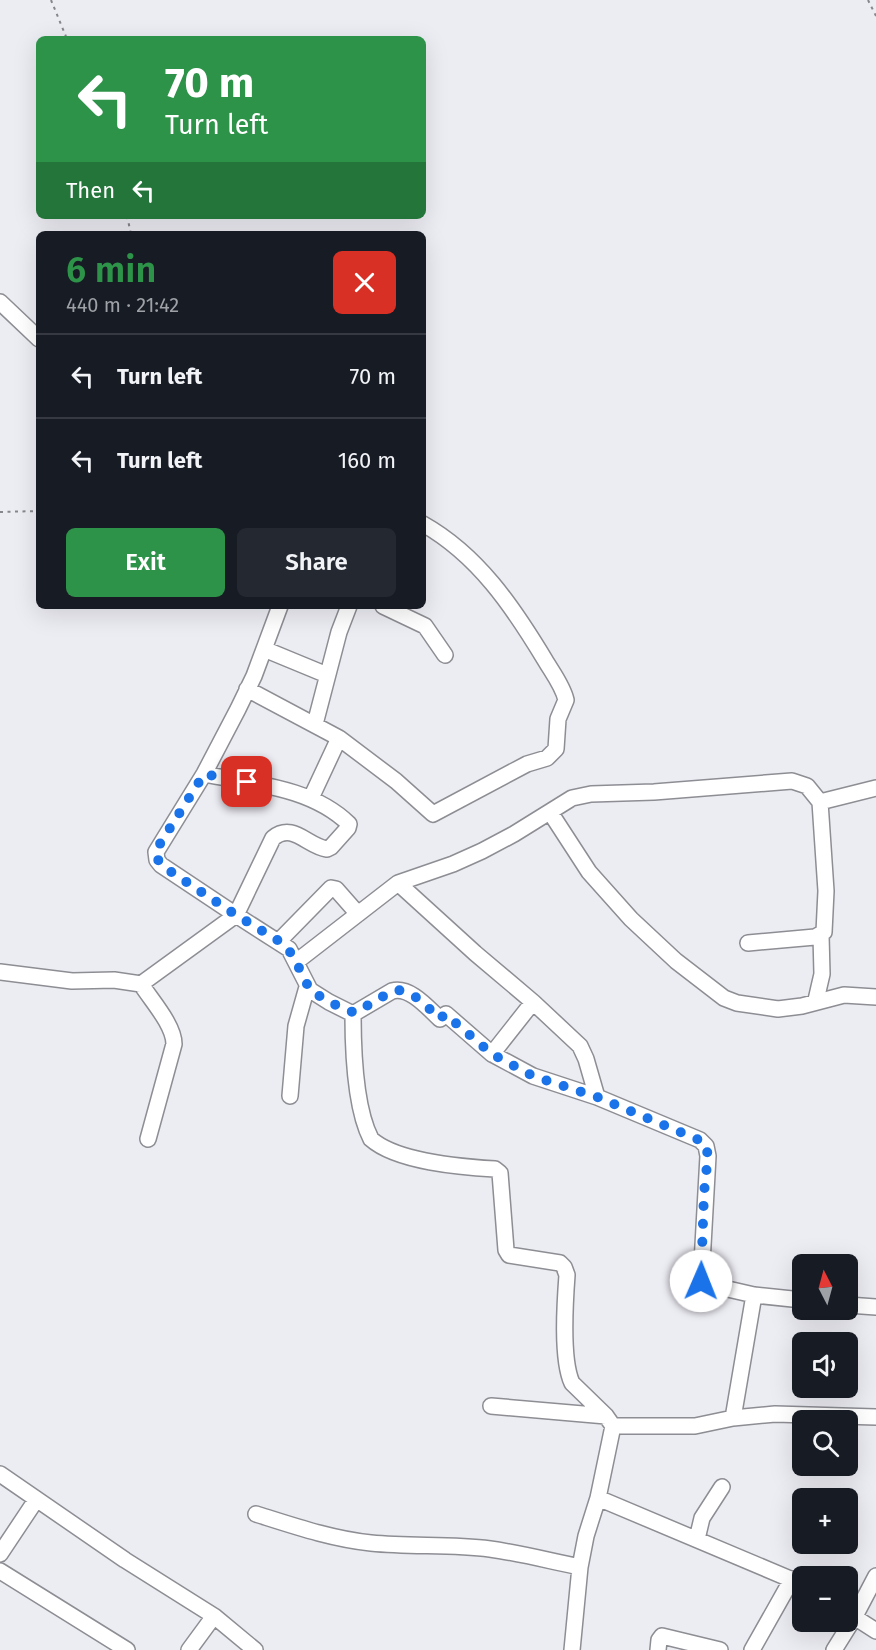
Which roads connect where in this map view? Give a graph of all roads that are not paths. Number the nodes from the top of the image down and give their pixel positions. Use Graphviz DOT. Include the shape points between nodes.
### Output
graph roads {
  1 [pos="0,302"];
  2 [pos="36,336"];
  3 [pos="426,526"];
  4 [pos="279,609"];
  5 [pos="348,609"];
  6 [pos="389,609"];
  7 [pos="264,649"];
  8 [pos="445,655"];
  9 [pos="327,675"];
  10 [pos="247,689"];
  11 [pos="315,724"];
  12 [pos="339,738"];
  13 [pos="204,774"];
  14 [pos="876,788"];
  15 [pos="311,798"];
  16 [pos="820,802"];
  17 [pos="550,812"];
  18 [pos="398,883"];
  19 [pos="358,914"];
  20 [pos="236,915"];
  21 [pos="821,935"];
  22 [pos="279,942"];
  23 [pos="748,943"];
  24 [pos="296,962"];
  25 [pos="0,972"];
  26 [pos="141,984"];
  27 [pos="307,987"];
  28 [pos="876,997"];
  29 [pos="816,1000"];
  30 [pos="533,1002"];
  31 [pos="353,1014"];
  32 [pos="492,1054"];
  33 [pos="290,1096"];
  34 [pos="597,1097"];
  35 [pos="148,1139"];
  36 [pos="754,1295"];
  37 [pos="792,1299"];
  38 [pos="858,1306"];
  39 [pos="876,1307"];
  40 [pos="491,1406"];
  41 [pos="876,1417"];
  42 [pos="733,1418"];
  43 [pos="609,1421"];
  44 [pos="0,1474"];
  45 [pos="722,1487"];
  46 [pos="598,1498"];
  47 [pos="36,1500"];
  48 [pos="256,1514"];
  49 [pos="697,1539"];
  50 [pos="0,1554"];
  51 [pos="580,1567"];
  52 [pos="0,1571"];
  53 [pos="876,1576"];
  54 [pos="792,1579"];
  55 [pos="792,1589"];
  56 [pos="858,1604"];
  57 [pos="214,1616"];
  58 [pos="858,1619"];
  59 [pos="876,1631"];
  60 [pos="843,1632"];
  61 [pos="127,1650"];
  62 [pos="189,1650"];
  63 [pos="255,1650"];
  64 [pos="573,1650"];
  65 [pos="658,1650"];
  66 [pos="720,1650"];
  67 [pos="752,1650"];
  68 [pos="834,1650"];
  1 -- 2 [label="street"];
  3 -- 12 [label="street" via="459,548 488,578 552,671 566,700 558,719 556,749 547,758 527,764 433,814"];
  4 -- 7 [label="street"];
  5 -- 9 [label="street"];
  6 -- 8 [label="street" via="425,626"];
  7 -- 9 [label="street"];
  7 -- 10 [label="street"];
  9 -- 11 [label="street"];
  10 -- 11 [label="street"];
  10 -- 13 [label="street"];
  11 -- 12 [label="street"];
  12 -- 15 [label="street"];
  13 -- 15 [label="street"];
  13 -- 20 [label="street" via="156,856 161,865"];
  14 -- 16 [label="street"];
  15 -- 20 [label="street" via="347,822 348,828 327,849 294,833 273,838"];
  16 -- 17 [label="street" via="807,786 792,782 591,794 572,798"];
  16 -- 21 [label="street" via="826,891 825,927"];
  17 -- 18 [label="street" via="482,851"];
  17 -- 29 [label="street" via="588,872 631,919 710,988 737,1004 778,1009"];
  18 -- 19 [label="street"];
  18 -- 30 [label="street"];
  19 -- 22 [label="street" via="331,888"];
  19 -- 24 [label="street"];
  20 -- 22 [label="street"];
  20 -- 26 [label="street"];
  21 -- 23 [label="street"];
  21 -- 29 [label="street" via="822,974"];
  22 -- 24 [label="street" via="289,949"];
  24 -- 27 [label="street"];
  25 -- 26 [label="street"];
  26 -- 35 [label="street" via="174,1037"];
  27 -- 31 [label="street"];
  27 -- 33 [label="street" via="296,1026"];
  28 -- 29 [label="street" via="843,995"];
  30 -- 32 [label="street"];
  30 -- 34 [label="street" via="580,1046"];
  31 -- 32 [label="street" via="399,990 417,998 440,1019 446,1015"];
  31 -- 43 [label="street" via="357,1081 371,1139 406,1156 438,1164 495,1169 500,1173 506,1250 509,1255 560,1263 564,1267 569,1375"];
  32 -- 34 [label="street" via="533,1076"];
  34 -- 36 [label="street" via="704,1142 708,1156 701,1281"];
  36 -- 37 [label="street"];
  36 -- 42 [label="street"];
  38 -- 39 [label="street"];
  40 -- 43 [label="street"];
  41 -- 42 [label="street" via="775,1414"];
  42 -- 43 [label="street" via="695,1426"];
  43 -- 46 [label="street"];
  44 -- 47 [label="street"];
  45 -- 49 [label="street" via="702,1518"];
  46 -- 49 [label="street"];
  46 -- 51 [label="street"];
  47 -- 50 [label="street"];
  47 -- 57 [label="street"];
  48 -- 51 [label="street" via="369,1543 490,1549"];
  49 -- 54 [label="street"];
  51 -- 64 [label="street"];
  52 -- 61 [label="street"];
  53 -- 56 [label="street"];
  55 -- 67 [label="street"];
  57 -- 62 [label="street"];
  57 -- 63 [label="street"];
  58 -- 59 [label="street"];
  60 -- 68 [label="street"];
  65 -- 66 [label="street" via="662,1636"];
}
